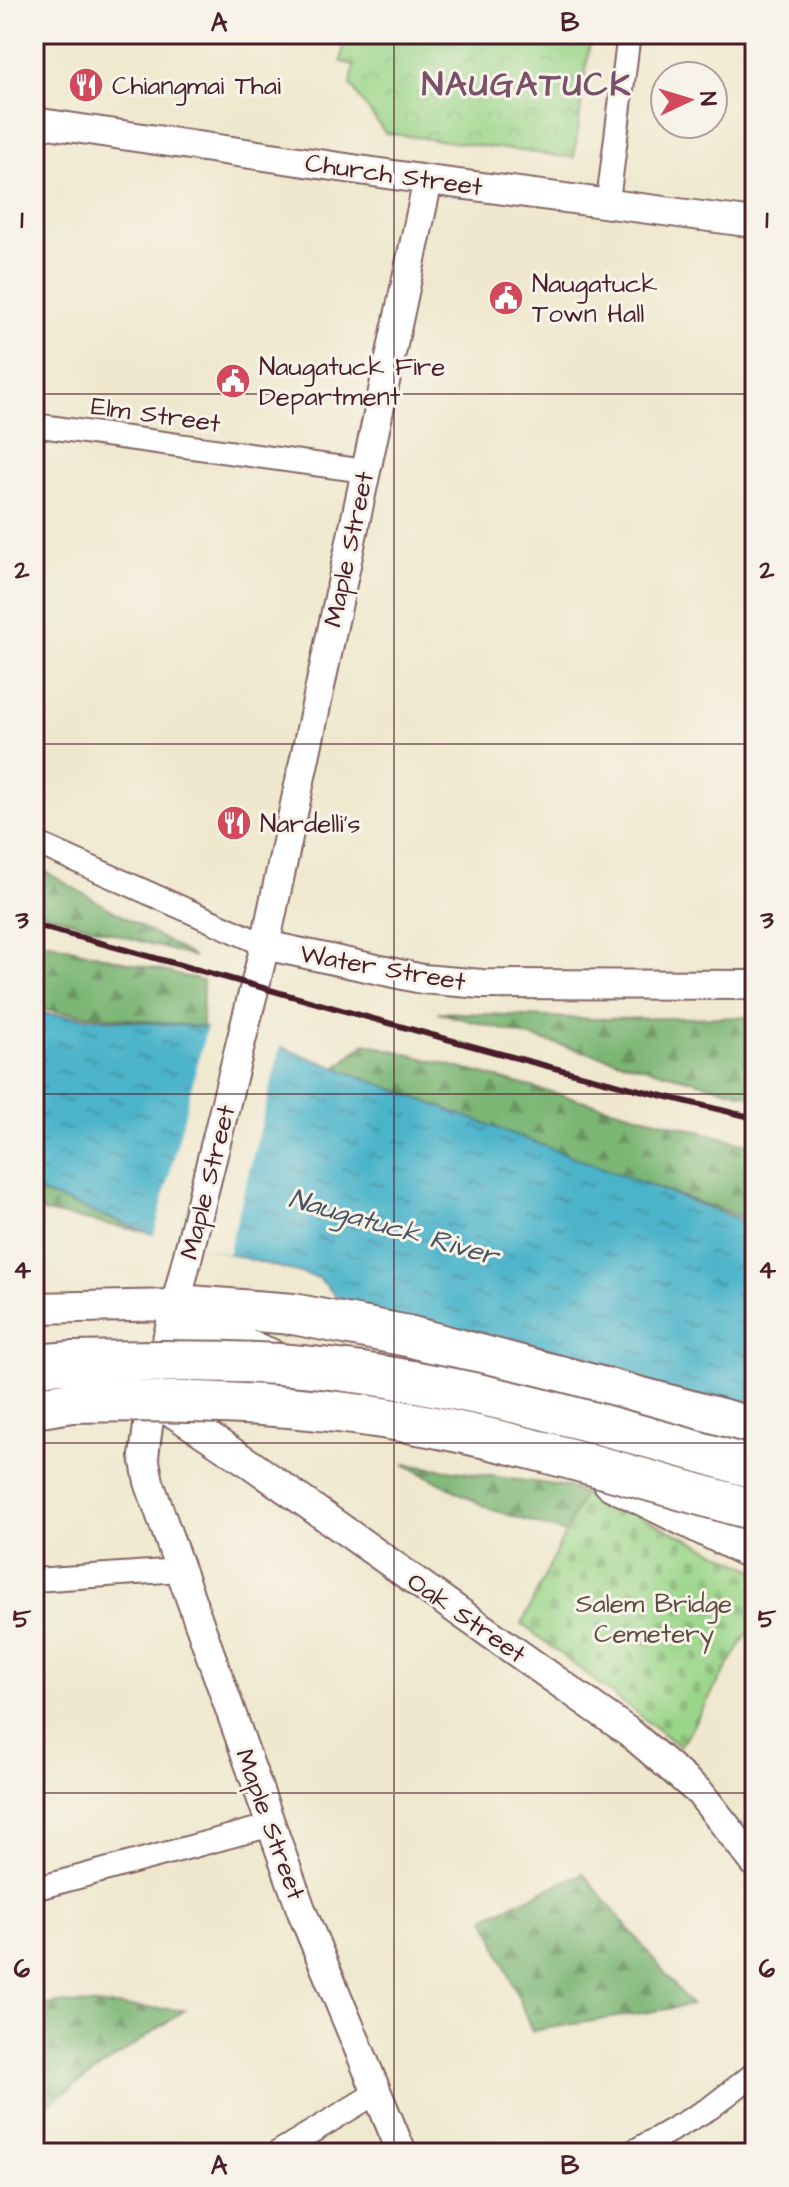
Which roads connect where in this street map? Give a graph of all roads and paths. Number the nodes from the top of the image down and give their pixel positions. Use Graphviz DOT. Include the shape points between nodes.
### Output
graph roads {
  1 [pos="629,34"];
  2 [pos="34,122"];
  3 [pos="428,180"];
  4 [pos="608,201"];
  5 [pos="755,223"];
  6 [pos="34,425"];
  7 [pos="365,471"];
  8 [pos="34,842"];
  9 [pos="265,945"];
  10 [pos="755,985"];
  11 [pos="177,1305"];
  12 [pos="34,1308"];
  13 [pos="53,1364"];
  14 [pos="151,1404"];
  15 [pos="47,1405"];
  16 [pos="755,1428"];
  17 [pos="755,1468"];
  18 [pos="755,1510"];
  19 [pos="755,1550"];
  20 [pos="180,1570"];
  21 [pos="34,1580"];
  22 [pos="272,1825"];
  23 [pos="755,1863"];
  24 [pos="34,1889"];
  25 [pos="755,2073"];
  26 [pos="376,2093"];
  27 [pos="277,2153"];
  28 [pos="402,2153"];
  29 [pos="631,2153"];
  1 -- 4 [label="street"];
  2 -- 3 [label="street, Church Street"];
  3 -- 4 [label="street, Church Street"];
  3 -- 7 [label="street, Maple Street"];
  4 -- 5 [label="street, Church Street"];
  6 -- 7 [label="street, Elm Street"];
  7 -- 9 [label="street, Maple Street"];
  8 -- 9 [label="street, Water Street"];
  9 -- 10 [label="street, Water Street" via="422,979 467,983"];
  9 -- 11 [label="street, Maple Street"];
  11 -- 12 [label="main road"];
  11 -- 14 [label="street, Maple Street"];
  11 -- 16 [label="highway" via="333,1320 480,1353"];
  11 -- 19 [label="highway" via="194,1326 219,1343 429,1402 496,1427"];
  13 -- 17 [label="highway, bridge" via="185,1360 282,1364 379,1377 565,1414"];
  14 -- 20 [label="street, Maple Street" via="145,1471"];
  14 -- 23 [label="street, Oak Street" via="252,1465 629,1732 700,1793"];
  15 -- 18 [label="highway, bridge" via="261,1403 356,1414 541,1450"];
  20 -- 21 [label="street"];
  20 -- 22 [label="street, Maple Street"];
  22 -- 24 [label="street"];
  22 -- 26 [label="street, Maple Street"];
  25 -- 29 [label="street" via="710,2108"];
  26 -- 27 [label="street"];
  26 -- 28 [label="street, Maple Street"];
}
